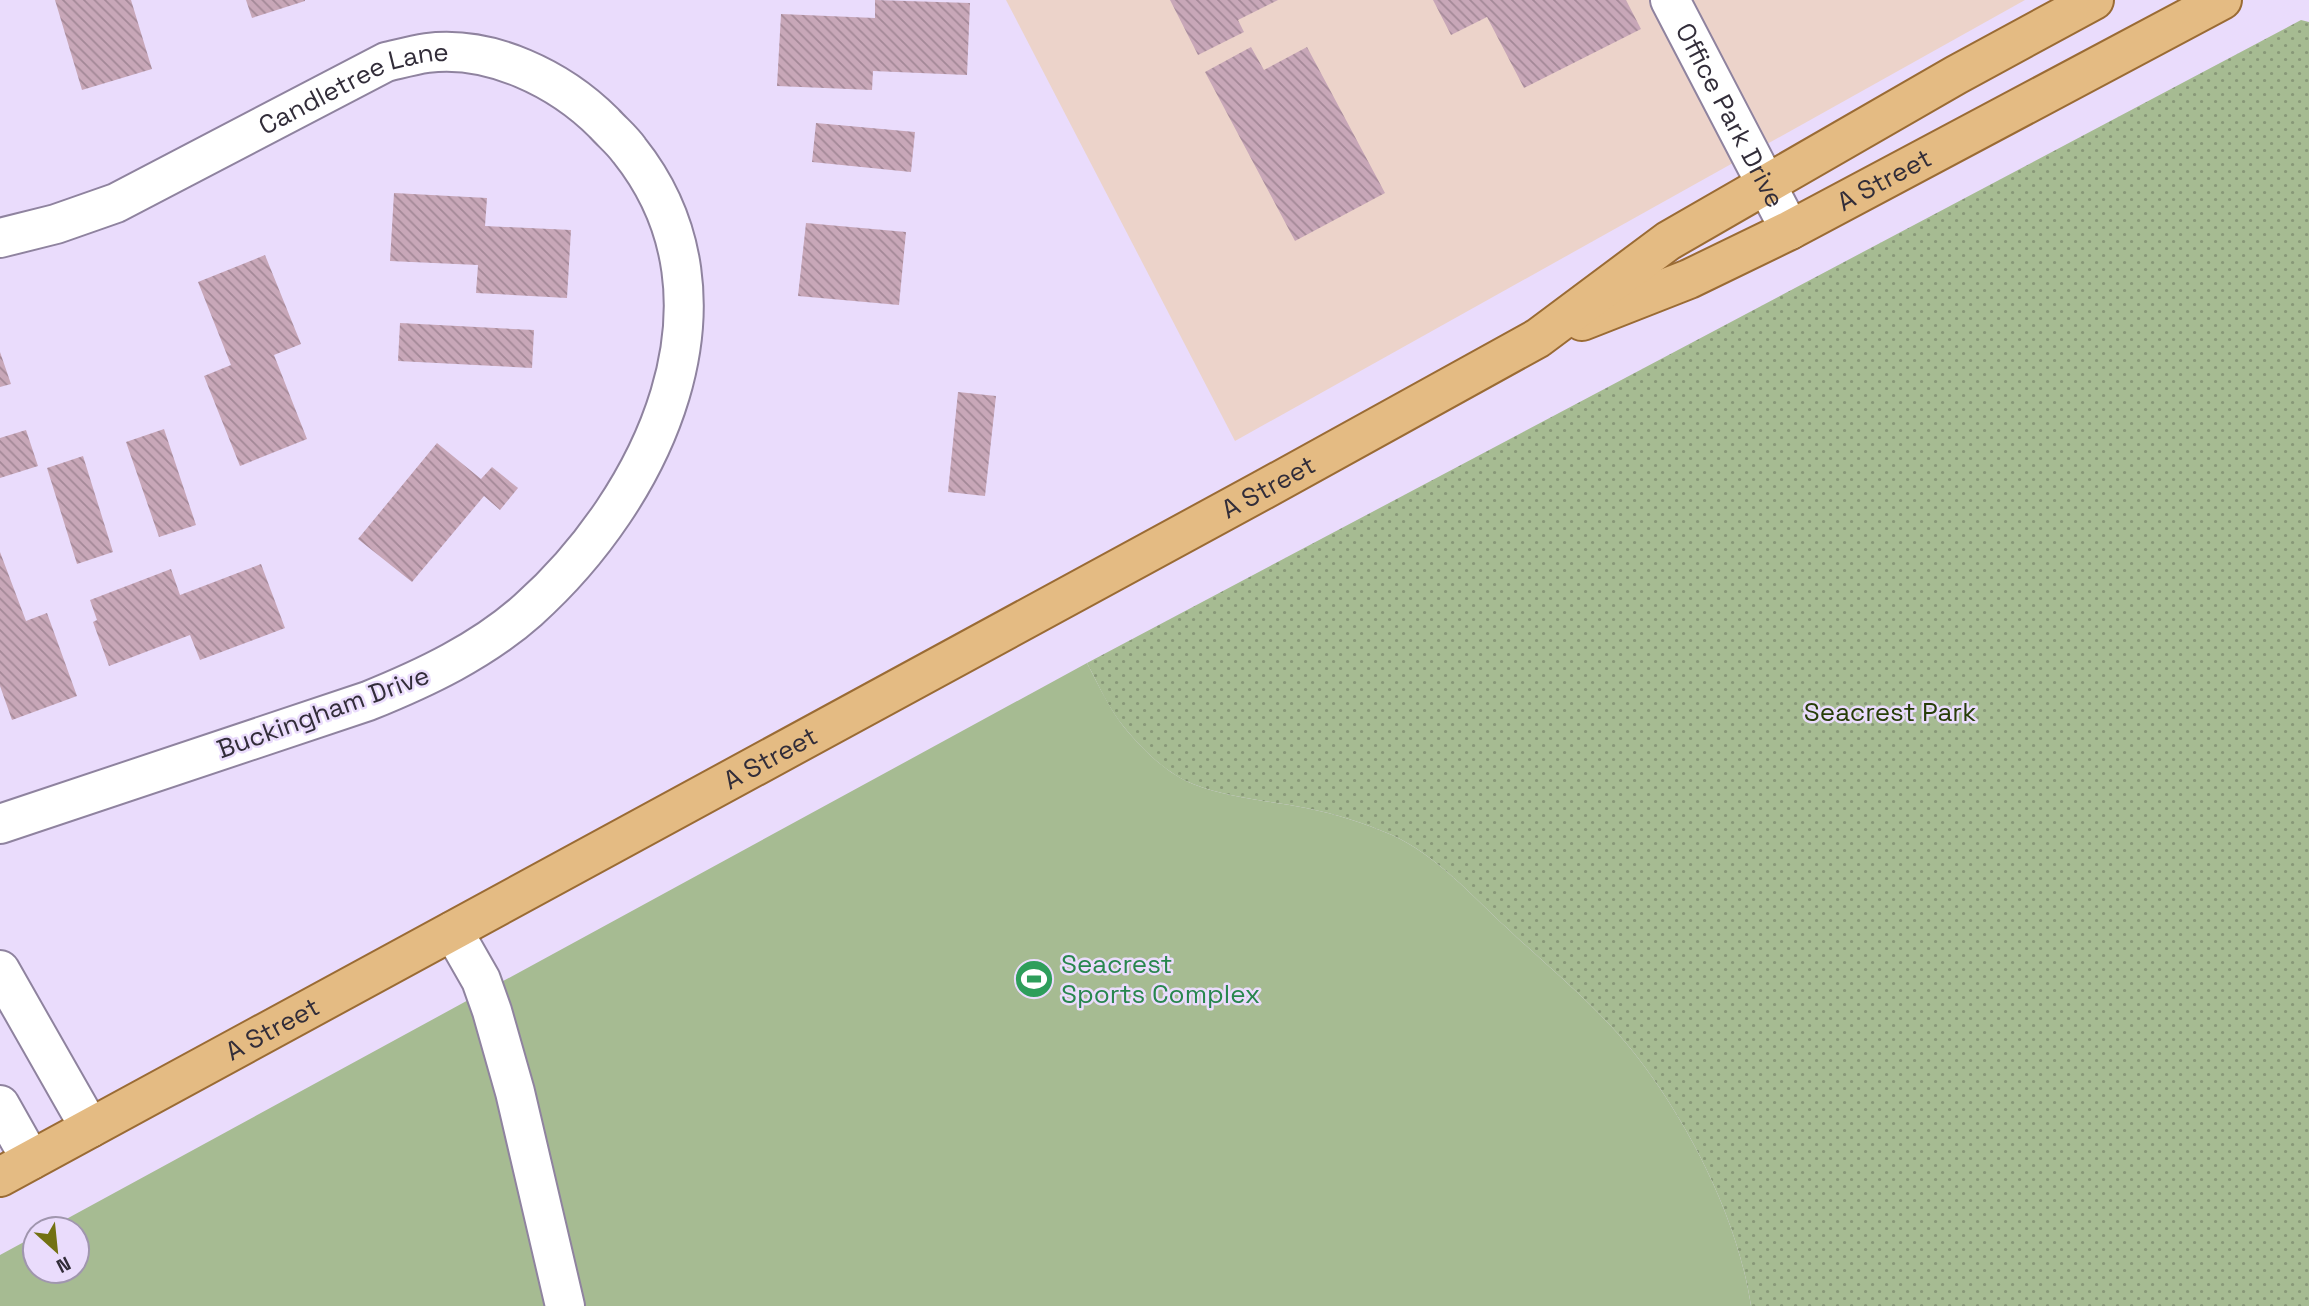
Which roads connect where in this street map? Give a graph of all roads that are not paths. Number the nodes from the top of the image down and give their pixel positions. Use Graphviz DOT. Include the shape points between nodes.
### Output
graph roads {
  1 [pos="1670,0"];
  2 [pos="2094,0"];
  3 [pos="2222,0"];
  4 [pos="1765,183"];
  5 [pos="666,214"];
  6 [pos="1790,230"];
  7 [pos="0,238"];
  8 [pos="1538,338"];
  9 [pos="0,824"];
  10 [pos="453,931"];
  11 [pos="0,970"];
  12 [pos="0,1105"];
  13 [pos="90,1128"];
  14 [pos="15,1168"];
  15 [pos="565,1306"];
  1 -- 4 [label="street, Office Park Drive"];
  2 -- 4 [label="main road, A Street"];
  3 -- 6 [label="main road, A Street"];
  4 -- 6 [label="street, Office Park Drive"];
  4 -- 8 [label="main road, A Street" via="1668,241"];
  5 -- 7 [label="street, Candletree Lane" via="629,150 591,110 555,84 514,65 470,53 428,53 386,62 116,203"];
  5 -- 9 [label="street, Buckingham Drive" via="683,282 685,327 677,377 651,447 618,508 576,563 527,611 471,652 368,701"];
  6 -- 8 [label="main road, A Street" via="1689,279"];
  8 -- 10 [label="main road, A Street"];
  10 -- 13 [label="main road, A Street"];
  10 -- 15 [label="street" via="481,980 492,1011"];
  11 -- 13 [label="street"];
  12 -- 14 [label="street"];
  13 -- 14 [label="main road, A Street"];
}
